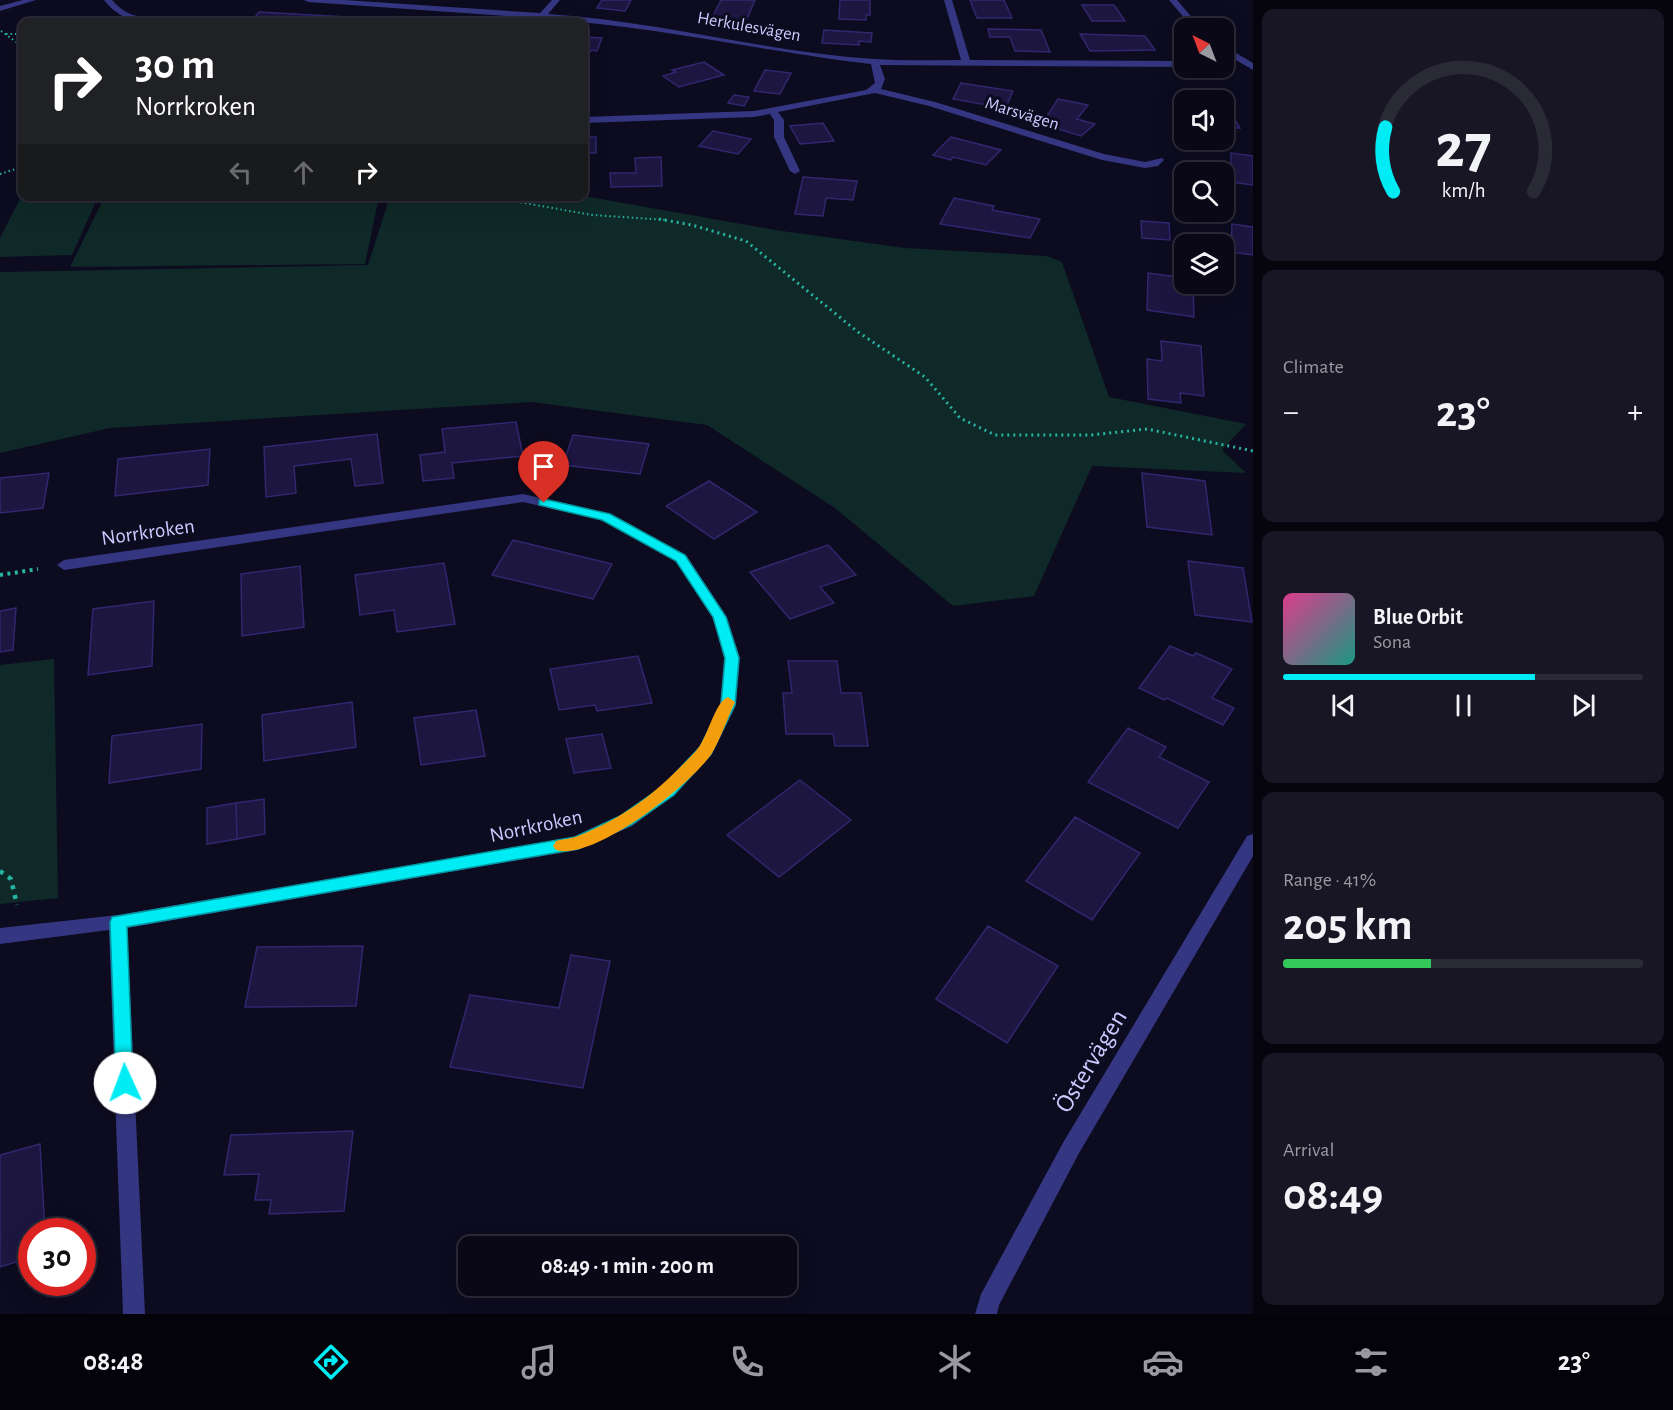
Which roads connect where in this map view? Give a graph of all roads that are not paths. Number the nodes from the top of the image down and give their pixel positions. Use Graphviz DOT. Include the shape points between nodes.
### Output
graph roads {
  1 [pos="32,0"];
  2 [pos="108,0"];
  3 [pos="308,0"];
  4 [pos="556,0"];
  5 [pos="948,0"];
  6 [pos="1173,0"];
  7 [pos="0,9"];
  8 [pos="134,18"];
  9 [pos="526,18"];
  10 [pos="539,18"];
  11 [pos="1188,18"];
  12 [pos="588,21"];
  13 [pos="1234,55"];
  14 [pos="874,62"];
  15 [pos="966,63"];
  16 [pos="1174,64"];
  17 [pos="1234,64"];
  18 [pos="1251,66"];
  19 [pos="874,90"];
  20 [pos="773,111"];
  21 [pos="588,120"];
  22 [pos="1159,160"];
  23 [pos="795,171"];
  24 [pos="64,566"];
  25 [pos="1253,841"];
  26 [pos="118,922"];
  27 [pos="0,936"];
  28 [pos="134,1314"];
  29 [pos="986,1314"];
  1 -- 7 [label="street"];
  2 -- 8 [label="street" via="117,12"];
  3 -- 9 [label="street, Herkulesvägen"];
  4 -- 10 [label="street"];
  5 -- 15 [label="street"];
  6 -- 11 [label="street"];
  12 -- 14 [label="street, Herkulesvägen" via="620,22"];
  13 -- 18 [label="street"];
  14 -- 15 [label="street, Herkulesvägen"];
  14 -- 19 [label="street" via="881,81"];
  15 -- 16 [label="street, Herkulesvägen"];
  17 -- 18 [label="street"];
  19 -- 20 [label="street, Marsvägen"];
  19 -- 22 [label="street, Marsvägen" via="1102,157 1144,165"];
  20 -- 21 [label="street, Marsvägen"];
  20 -- 23 [label="street" via="779,120 779,137"];
  24 -- 26 [label="street, Norrkroken" via="523,498 606,517 681,558 720,617 732,658 728,705 706,750 668,790 626,821 578,843"];
  25 -- 29 [label="street, Östervägen" via="1071,1148"];
  26 -- 27 [label="street, Norrkroken"];
  26 -- 28 [label="street"];
}
